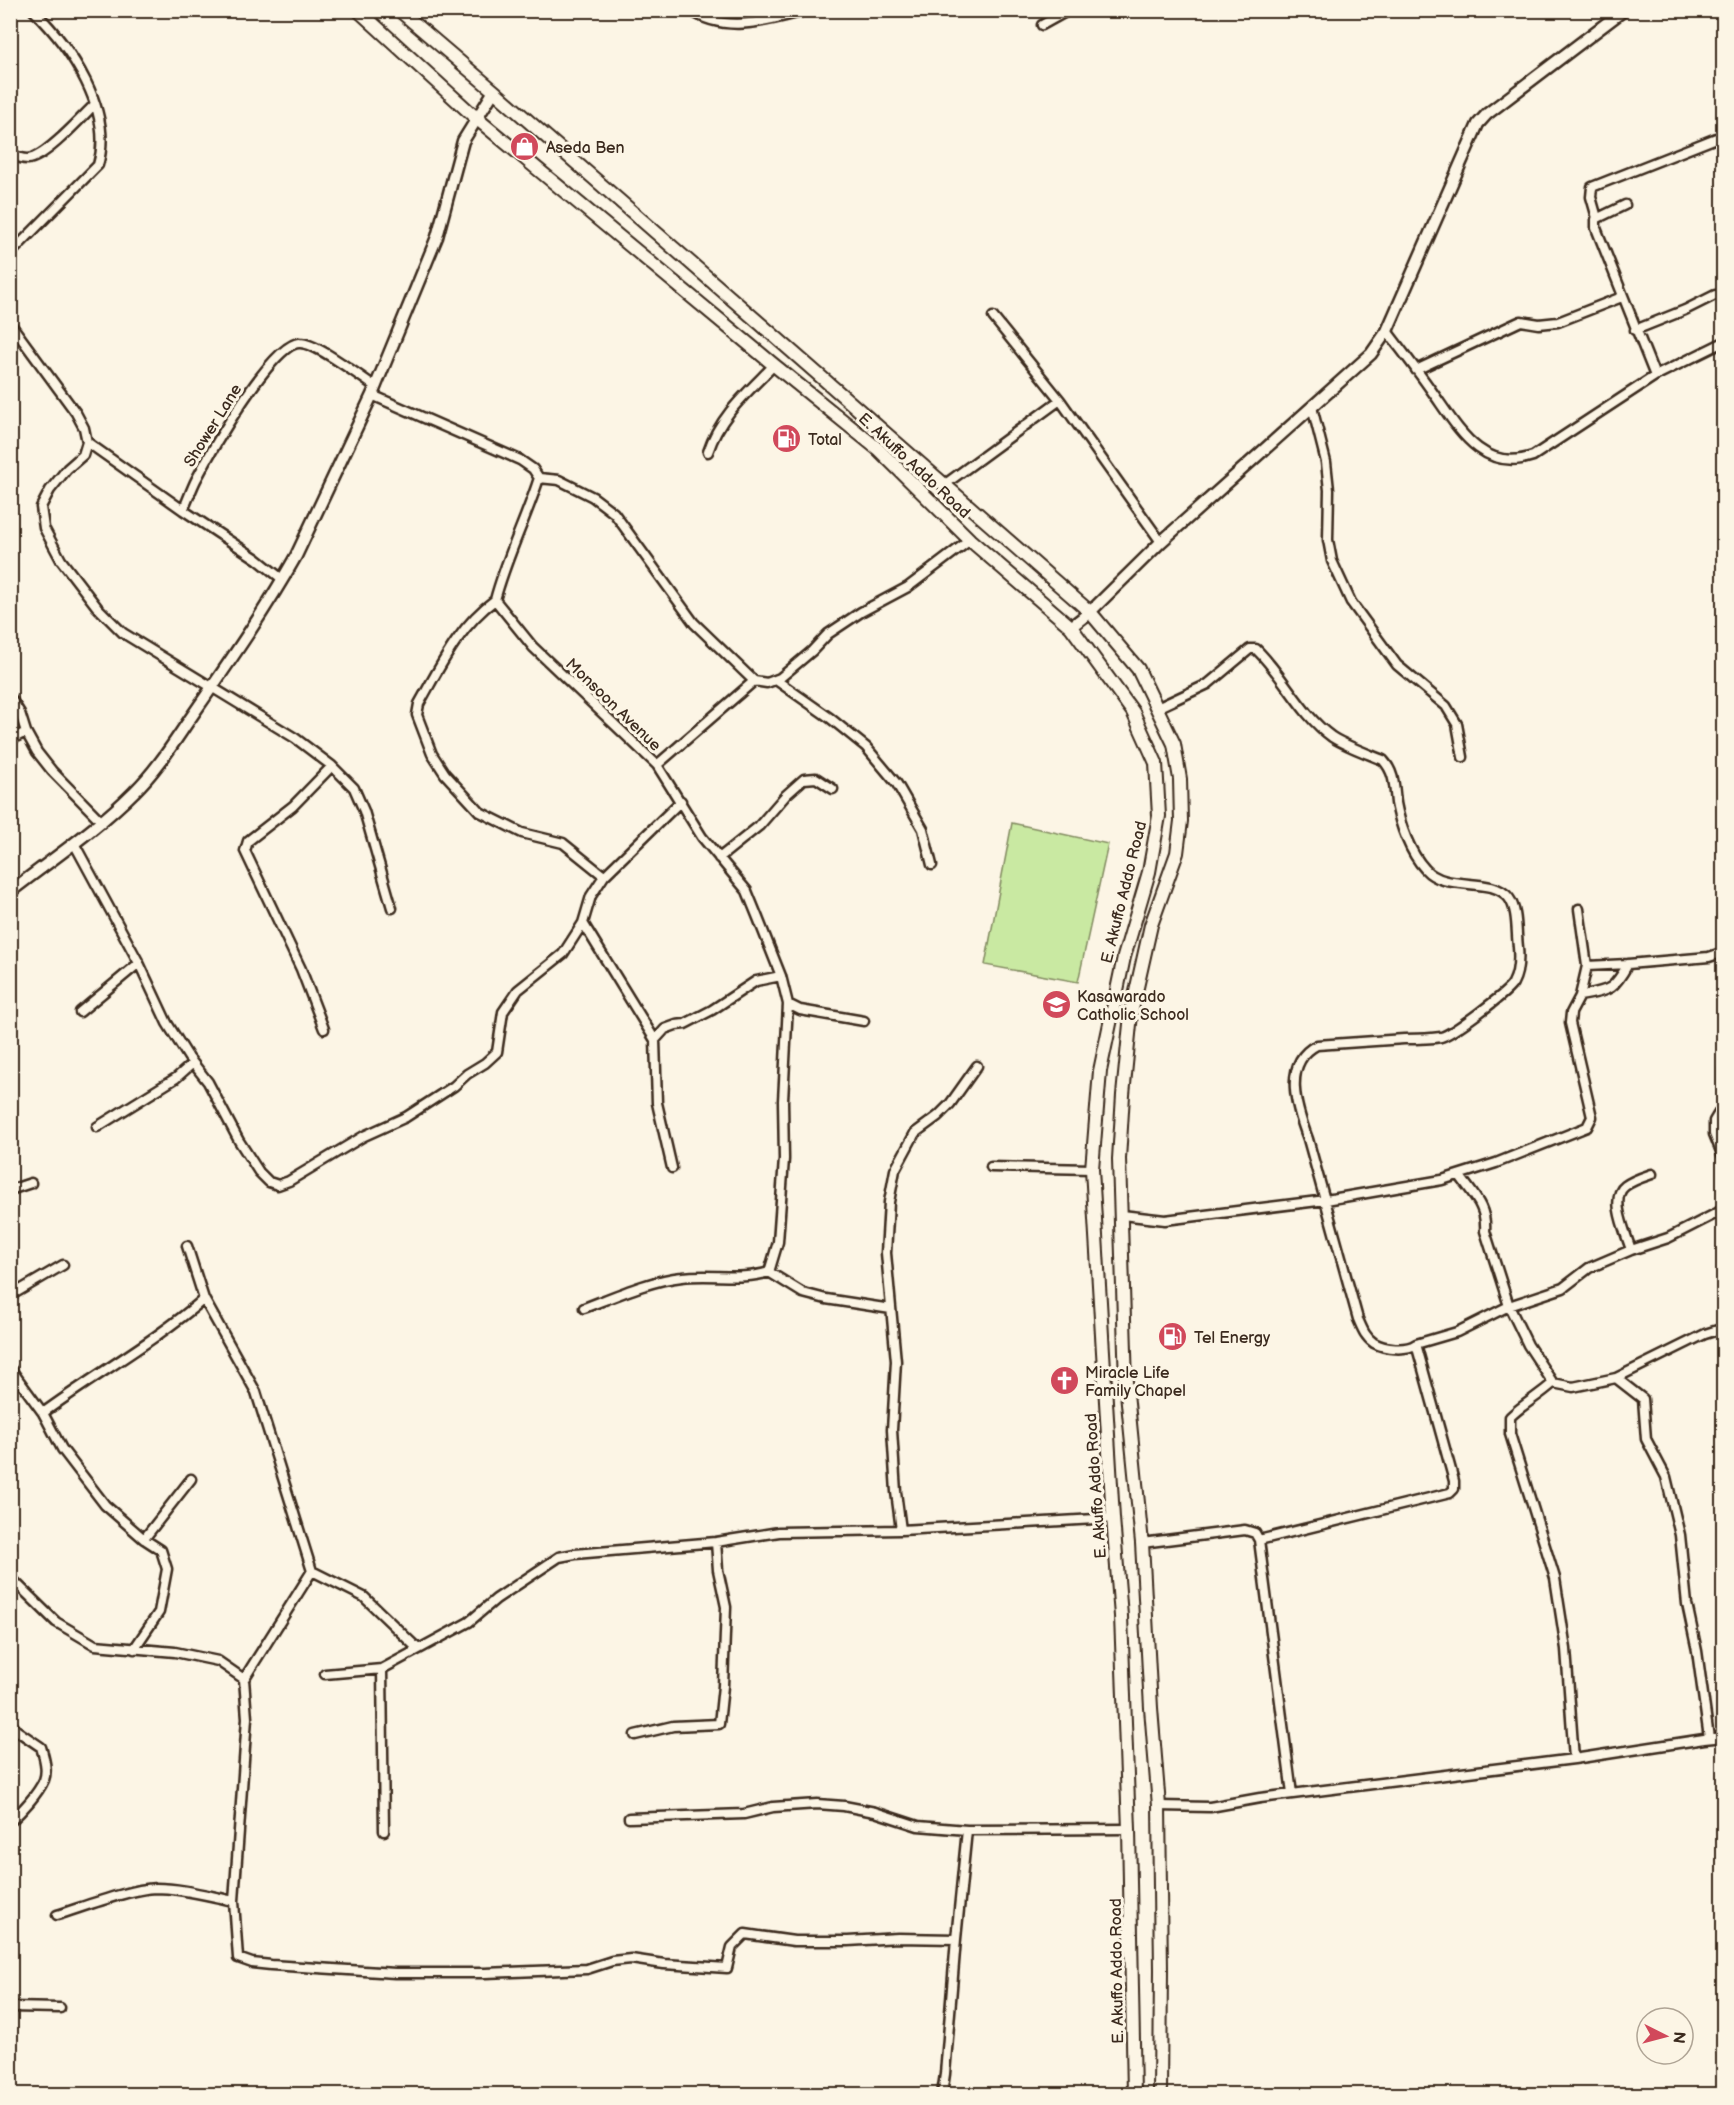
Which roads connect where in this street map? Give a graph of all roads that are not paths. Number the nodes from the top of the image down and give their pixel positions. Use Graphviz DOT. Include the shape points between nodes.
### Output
graph roads {
  1 [pos="33,10"];
  2 [pos="358,10"];
  3 [pos="399,10"];
  4 [pos="690,10"];
  5 [pos="809,10"];
  6 [pos="1069,10"];
  7 [pos="1620,12"];
  8 [pos="1042,25"];
  9 [pos="494,91"];
  10 [pos="94,105"];
  11 [pos="476,118"];
  12 [pos="1724,135"];
  13 [pos="10,153"];
  14 [pos="1625,204"];
  15 [pos="1597,218"];
  16 [pos="10,254"];
  17 [pos="1724,296"];
  18 [pos="1622,297"];
  19 [pos="993,317"];
  20 [pos="10,323"];
  21 [pos="1635,330"];
  22 [pos="1387,332"];
  23 [pos="1724,342"];
  24 [pos="774,365"];
  25 [pos="1416,370"];
  26 [pos="1655,376"];
  27 [pos="374,391"];
  28 [pos="1060,400"];
  29 [pos="1312,407"];
  30 [pos="87,442"];
  31 [pos="708,452"];
  32 [pos="539,478"];
  33 [pos="944,485"];
  34 [pos="183,510"];
  35 [pos="970,540"];
  36 [pos="1161,542"];
  37 [pos="282,579"];
  38 [pos="495,600"];
  39 [pos="1090,612"];
  40 [pos="1071,627"];
  41 [pos="776,680"];
  42 [pos="754,681"];
  43 [pos="212,686"];
  44 [pos="10,697"];
  45 [pos="1157,708"];
  46 [pos="26,732"];
  47 [pos="10,740"];
  48 [pos="1463,757"];
  49 [pos="657,765"];
  50 [pos="332,766"];
  51 [pos="833,789"];
  52 [pos="681,801"];
  53 [pos="102,822"];
  54 [pos="75,845"];
  55 [pos="718,858"];
  56 [pos="932,866"];
  57 [pos="604,876"];
  58 [pos="10,892"];
  59 [pos="392,908"];
  60 [pos="1579,909"];
  61 [pos="583,923"];
  62 [pos="1724,952"];
  63 [pos="139,963"];
  64 [pos="1628,964"];
  65 [pos="1587,966"];
  66 [pos="781,976"];
  67 [pos="1580,996"];
  68 [pos="788,1005"];
  69 [pos="80,1012"];
  70 [pos="864,1021"];
  71 [pos="324,1029"];
  72 [pos="655,1041"];
  73 [pos="193,1063"];
  74 [pos="977,1066"];
  75 [pos="1724,1068"];
  76 [pos="1723,1106"];
  77 [pos="97,1127"];
  78 [pos="1724,1159"];
  79 [pos="991,1167"];
  80 [pos="672,1168"];
  81 [pos="1092,1169"];
  82 [pos="1652,1174"];
  83 [pos="1460,1176"];
  84 [pos="31,1183"];
  85 [pos="10,1190"];
  86 [pos="1326,1200"];
  87 [pos="1722,1213"];
  88 [pos="1122,1215"];
  89 [pos="187,1246"];
  90 [pos="1631,1250"];
  91 [pos="63,1265"];
  92 [pos="769,1272"];
  93 [pos="10,1296"];
  94 [pos="204,1299"];
  95 [pos="1509,1306"];
  96 [pos="584,1308"];
  97 [pos="891,1309"];
  98 [pos="1724,1328"];
  99 [pos="1416,1344"];
  100 [pos="10,1368"];
  101 [pos="1616,1378"];
  102 [pos="1553,1383"];
  103 [pos="43,1413"];
  104 [pos="191,1479"];
  105 [pos="1113,1518"];
  106 [pos="901,1530"];
  107 [pos="144,1539"];
  108 [pos="1260,1540"];
  109 [pos="716,1542"];
  110 [pos="1143,1543"];
  111 [pos="312,1571"];
  112 [pos="10,1577"];
  113 [pos="417,1648"];
  114 [pos="134,1649"];
  115 [pos="382,1669"];
  116 [pos="325,1674"];
  117 [pos="244,1679"];
  118 [pos="10,1722"];
  119 [pos="635,1735"];
  120 [pos="1724,1737"];
  121 [pos="1709,1738"];
  122 [pos="1574,1760"];
  123 [pos="1292,1794"];
  124 [pos="1159,1806"];
  125 [pos="629,1818"];
  126 [pos="10,1822"];
  127 [pos="1129,1829"];
  128 [pos="967,1830"];
  129 [pos="384,1831"];
  130 [pos="234,1901"];
  131 [pos="57,1915"];
  132 [pos="956,1940"];
  133 [pos="10,2007"];
  134 [pos="60,2008"];
  135 [pos="942,2094"];
  136 [pos="1134,2094"];
  137 [pos="1160,2094"];
  1 -- 10 [label="street" via="53,30 83,75"];
  2 -- 11 [label="main road, E. Akuffo Addo Road"];
  3 -- 9 [label="main road, E. Akuffo Addo Road"];
  4 -- 5 [label="street" via="702,19 751,24"];
  6 -- 8 [label="street"];
  7 -- 22 [label="street" via="1478,124"];
  9 -- 11 [label="street"];
  9 -- 33 [label="main road, E. Akuffo Addo Road"];
  10 -- 13 [label="street" via="41,156 18,158"];
  10 -- 16 [label="street" via="102,134 98,165"];
  11 -- 24 [label="main road, E. Akuffo Addo Road"];
  11 -- 27 [label="street" via="463,141 436,237"];
  12 -- 15 [label="street" via="1592,187"];
  14 -- 15 [label="street"];
  15 -- 18 [label="street" via="1598,234"];
  17 -- 21 [label="street" via="1715,295"];
  18 -- 21 [label="street"];
  18 -- 25 [label="street" via="1558,322 1521,321"];
  19 -- 28 [label="street"];
  20 -- 30 [label="street" via="76,414"];
  21 -- 26 [label="street"];
  22 -- 25 [label="street"];
  22 -- 29 [label="street" via="1371,354"];
  23 -- 26 [label="street"];
  24 -- 31 [label="street" via="728,412"];
  24 -- 35 [label="main road, E. Akuffo Addo Road" via="878,449"];
  25 -- 26 [label="street" via="1464,436 1490,455 1506,460 1533,456"];
  27 -- 32 [label="street" via="520,460"];
  27 -- 34 [label="street, Shower Lane" via="308,344 297,342 286,348 235,412"];
  27 -- 37 [label="street"];
  28 -- 33 [label="street"];
  28 -- 36 [label="street"];
  29 -- 36 [label="street"];
  29 -- 48 [label="street" via="1326,462 1332,561 1351,602 1397,665 1446,706 1457,724"];
  30 -- 34 [label="street"];
  30 -- 43 [label="street" via="83,454 50,490 41,507 44,528 61,560 123,633"];
  32 -- 38 [label="street"];
  32 -- 42 [label="street" via="559,480 614,513 694,622"];
  33 -- 39 [label="main road, E. Akuffo Addo Road"];
  34 -- 37 [label="street"];
  35 -- 40 [label="main road, E. Akuffo Addo Road"];
  35 -- 41 [label="street" via="908,586 828,634"];
  36 -- 39 [label="street"];
  37 -- 43 [label="street"];
  38 -- 49 [label="street, Monsoon Avenue" via="533,647"];
  38 -- 57 [label="street" via="481,609 458,637 419,704 417,715 428,744 445,774 480,812 522,833 563,843"];
  39 -- 40 [label="street"];
  39 -- 45 [label="main road, E. Akuffo Addo Road" via="1138,669"];
  40 -- 81 [label="main road, E. Akuffo Addo Road" via="1138,722 1156,763 1159,816 1100,1071"];
  41 -- 42 [label="street"];
  41 -- 56 [label="street" via="866,747 897,784 922,829"];
  42 -- 49 [label="street, Monsoon Avenue"];
  43 -- 50 [label="street"];
  43 -- 53 [label="street" via="136,791"];
  44 -- 46 [label="street"];
  45 -- 86 [label="street" via="1208,684 1250,649 1256,649 1317,724 1342,743 1383,760 1388,766 1395,781 1399,815 1412,850 1425,869 1435,879 1501,891 1514,908 1519,958 1513,984 1444,1037 1317,1046 1303,1057 1296,1068 1298,1112"];
  45 -- 88 [label="main road, E. Akuffo Addo Road" via="1174,744 1181,822 1178,853 1151,925 1131,1014 1119,1159"];
  46 -- 47 [label="street"];
  46 -- 53 [label="street" via="52,771"];
  49 -- 52 [label="street"];
  50 -- 59 [label="street" via="354,788 364,810"];
  50 -- 71 [label="street" via="293,806 248,841 245,851 301,969"];
  51 -- 55 [label="street" via="816,778 804,779 759,826"];
  52 -- 55 [label="street"];
  52 -- 57 [label="street"];
  53 -- 54 [label="street"];
  54 -- 58 [label="street"];
  54 -- 63 [label="street"];
  55 -- 66 [label="street" via="747,891"];
  57 -- 61 [label="street" via="591,896"];
  60 -- 65 [label="street"];
  61 -- 72 [label="street"];
  61 -- 73 [label="street" via="563,954 518,990 502,1012 497,1052 485,1063 406,1117 278,1185 268,1182 259,1172"];
  62 -- 64 [label="street" via="1709,957"];
  63 -- 69 [label="street"];
  63 -- 73 [label="street" via="167,1023"];
  64 -- 65 [label="street"];
  64 -- 67 [label="street" via="1614,986"];
  65 -- 67 [label="street"];
  66 -- 68 [label="street"];
  66 -- 72 [label="street" via="756,981 712,1010 665,1029"];
  67 -- 83 [label="street" via="1570,1023 1592,1117 1587,1127"];
  68 -- 70 [label="street"];
  68 -- 92 [label="street" via="784,1159 778,1242"];
  72 -- 80 [label="street" via="657,1104"];
  73 -- 77 [label="street" via="176,1078"];
  74 -- 97 [label="street" via="950,1104 915,1133 895,1170 886,1253"];
  75 -- 76 [label="street"];
  76 -- 78 [label="street" via="1714,1121 1714,1134"];
  79 -- 81 [label="street"];
  81 -- 105 [label="main road, E. Akuffo Addo Road"];
  82 -- 90 [label="street" via="1626,1185 1618,1198"];
  83 -- 86 [label="street"];
  83 -- 95 [label="street" via="1483,1208 1485,1231"];
  84 -- 85 [label="street"];
  86 -- 88 [label="street" via="1165,1220"];
  86 -- 99 [label="street" via="1364,1334 1386,1347"];
  87 -- 90 [label="street"];
  88 -- 110 [label="main road, E. Akuffo Addo Road" via="1126,1383"];
  89 -- 94 [label="street"];
  90 -- 95 [label="street" via="1589,1268 1563,1288"];
  91 -- 93 [label="street"];
  92 -- 96 [label="street" via="754,1277 679,1277"];
  92 -- 97 [label="street" via="803,1293"];
  94 -- 103 [label="street"];
  94 -- 111 [label="street" via="256,1392"];
  95 -- 99 [label="street" via="1457,1332"];
  95 -- 102 [label="street"];
  97 -- 106 [label="street" via="896,1361 892,1430"];
  98 -- 101 [label="street"];
  99 -- 108 [label="street" via="1454,1489 1450,1494"];
  100 -- 103 [label="street"];
  101 -- 102 [label="street" via="1573,1387"];
  101 -- 121 [label="street" via="1643,1399 1646,1439 1668,1484 1680,1535"];
  102 -- 122 [label="street" via="1510,1418 1510,1434 1555,1578 1566,1649"];
  103 -- 107 [label="street" via="62,1449 105,1505"];
  104 -- 107 [label="street"];
  105 -- 106 [label="street"];
  105 -- 127 [label="main road, E. Akuffo Addo Road"];
  106 -- 109 [label="street" via="779,1532"];
  107 -- 114 [label="street" via="161,1550 167,1569 159,1612"];
  108 -- 110 [label="street" via="1255,1533 1245,1530"];
  108 -- 123 [label="street"];
  109 -- 113 [label="street" via="559,1557 469,1622"];
  109 -- 119 [label="street" via="726,1606 719,1724 673,1726"];
  110 -- 124 [label="main road, E. Akuffo Addo Road"];
  111 -- 113 [label="street" via="364,1597"];
  111 -- 117 [label="street"];
  112 -- 114 [label="street" via="56,1622 94,1645"];
  113 -- 115 [label="street"];
  114 -- 117 [label="street" via="218,1661"];
  115 -- 116 [label="street"];
  115 -- 129 [label="street"];
  117 -- 130 [label="street" via="246,1729"];
  118 -- 126 [label="street" via="41,1747 45,1764 45,1779"];
  120 -- 121 [label="street"];
  121 -- 122 [label="street"];
  122 -- 123 [label="street"];
  123 -- 124 [label="street" via="1210,1807"];
  124 -- 137 [label="main road, E. Akuffo Addo Road"];
  125 -- 128 [label="street" via="744,1814 772,1807 817,1804 875,1812 918,1826"];
  127 -- 128 [label="street"];
  127 -- 136 [label="main road, E. Akuffo Addo Road"];
  128 -- 132 [label="street"];
  130 -- 131 [label="street" via="155,1888"];
  130 -- 132 [label="street" via="238,1958 271,1965 395,1973 588,1969 631,1959 727,1968 732,1947 744,1934 794,1941"];
  132 -- 135 [label="street"];
  133 -- 134 [label="street"];
}
